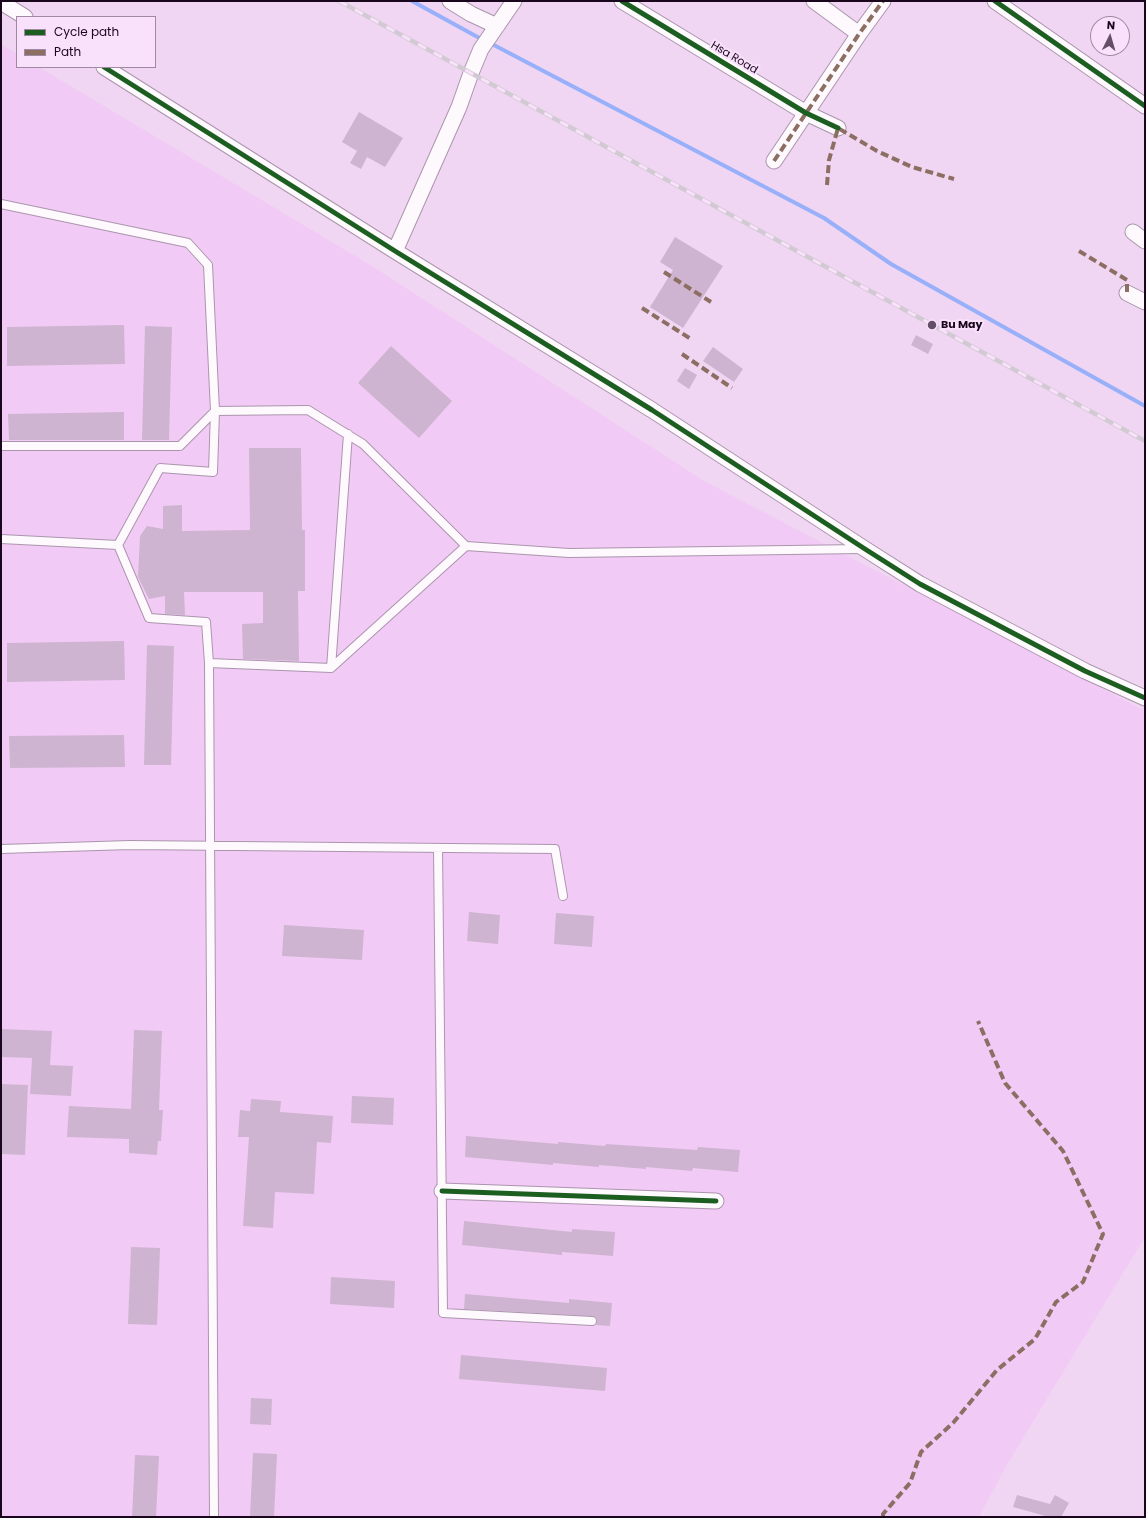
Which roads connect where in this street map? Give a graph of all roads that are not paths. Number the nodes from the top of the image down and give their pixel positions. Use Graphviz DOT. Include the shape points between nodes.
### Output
graph roads {
  1 [pos="450,1"];
  2 [pos="514,1"];
  3 [pos="622,1"];
  4 [pos="814,1"];
  5 [pos="883,1"];
  6 [pos="995,1"];
  7 [pos="1,2"];
  8 [pos="23,16"];
  9 [pos="494,31"];
  10 [pos="859,34"];
  11 [pos="106,68"];
  12 [pos="1145,106"];
  13 [pos="806,113"];
  14 [pos="838,128"];
  15 [pos="774,161"];
  16 [pos="1,204"];
  17 [pos="1133,232"];
  18 [pos="1145,241"];
  19 [pos="395,252"];
  20 [pos="1127,293"];
  21 [pos="1145,302"];
  22 [pos="215,411"];
  23 [pos="348,434"];
  24 [pos="1,446"];
  25 [pos="1,538"];
  26 [pos="118,544"];
  27 [pos="466,546"];
  28 [pos="865,549"];
  29 [pos="209,663"];
  30 [pos="331,668"];
  31 [pos="1145,698"];
  32 [pos="211,846"];
  33 [pos="438,848"];
  34 [pos="1,849"];
  35 [pos="563,896"];
  36 [pos="442,1191"];
  37 [pos="716,1201"];
  38 [pos="592,1321"];
  39 [pos="214,1517"];
  1 -- 9 [label="street"];
  2 -- 9 [label="street"];
  3 -- 13 [label="street, Hsa Road"];
  4 -- 10 [label="street"];
  5 -- 10 [label="street"];
  6 -- 12 [label="street"];
  7 -- 8 [label="street"];
  9 -- 19 [label="street" via="481,49"];
  10 -- 13 [label="street"];
  11 -- 19 [label="street"];
  13 -- 14 [label="street, Hsa Road"];
  13 -- 15 [label="street"];
  16 -- 22 [label="lane" via="188,243 208,265"];
  17 -- 18 [label="street"];
  19 -- 28 [label="street" via="652,410"];
  20 -- 21 [label="street"];
  22 -- 23 [label="lane" via="308,410"];
  22 -- 24 [label="lane" via="180,446"];
  22 -- 26 [label="lane" via="213,472 160,468"];
  23 -- 27 [label="lane" via="363,444"];
  23 -- 30 [label="lane"];
  25 -- 26 [label="lane"];
  26 -- 29 [label="lane" via="149,618 206,622"];
  27 -- 28 [label="lane" via="569,553"];
  27 -- 30 [label="lane"];
  28 -- 31 [label="street" via="920,584 961,606 1085,671"];
  29 -- 30 [label="lane"];
  29 -- 32 [label="lane"];
  32 -- 33 [label="lane"];
  32 -- 34 [label="lane" via="130,845"];
  32 -- 39 [label="lane"];
  33 -- 35 [label="lane" via="555,849"];
  33 -- 36 [label="lane"];
  36 -- 37 [label="street"];
  36 -- 38 [label="lane" via="443,1313"];
}
